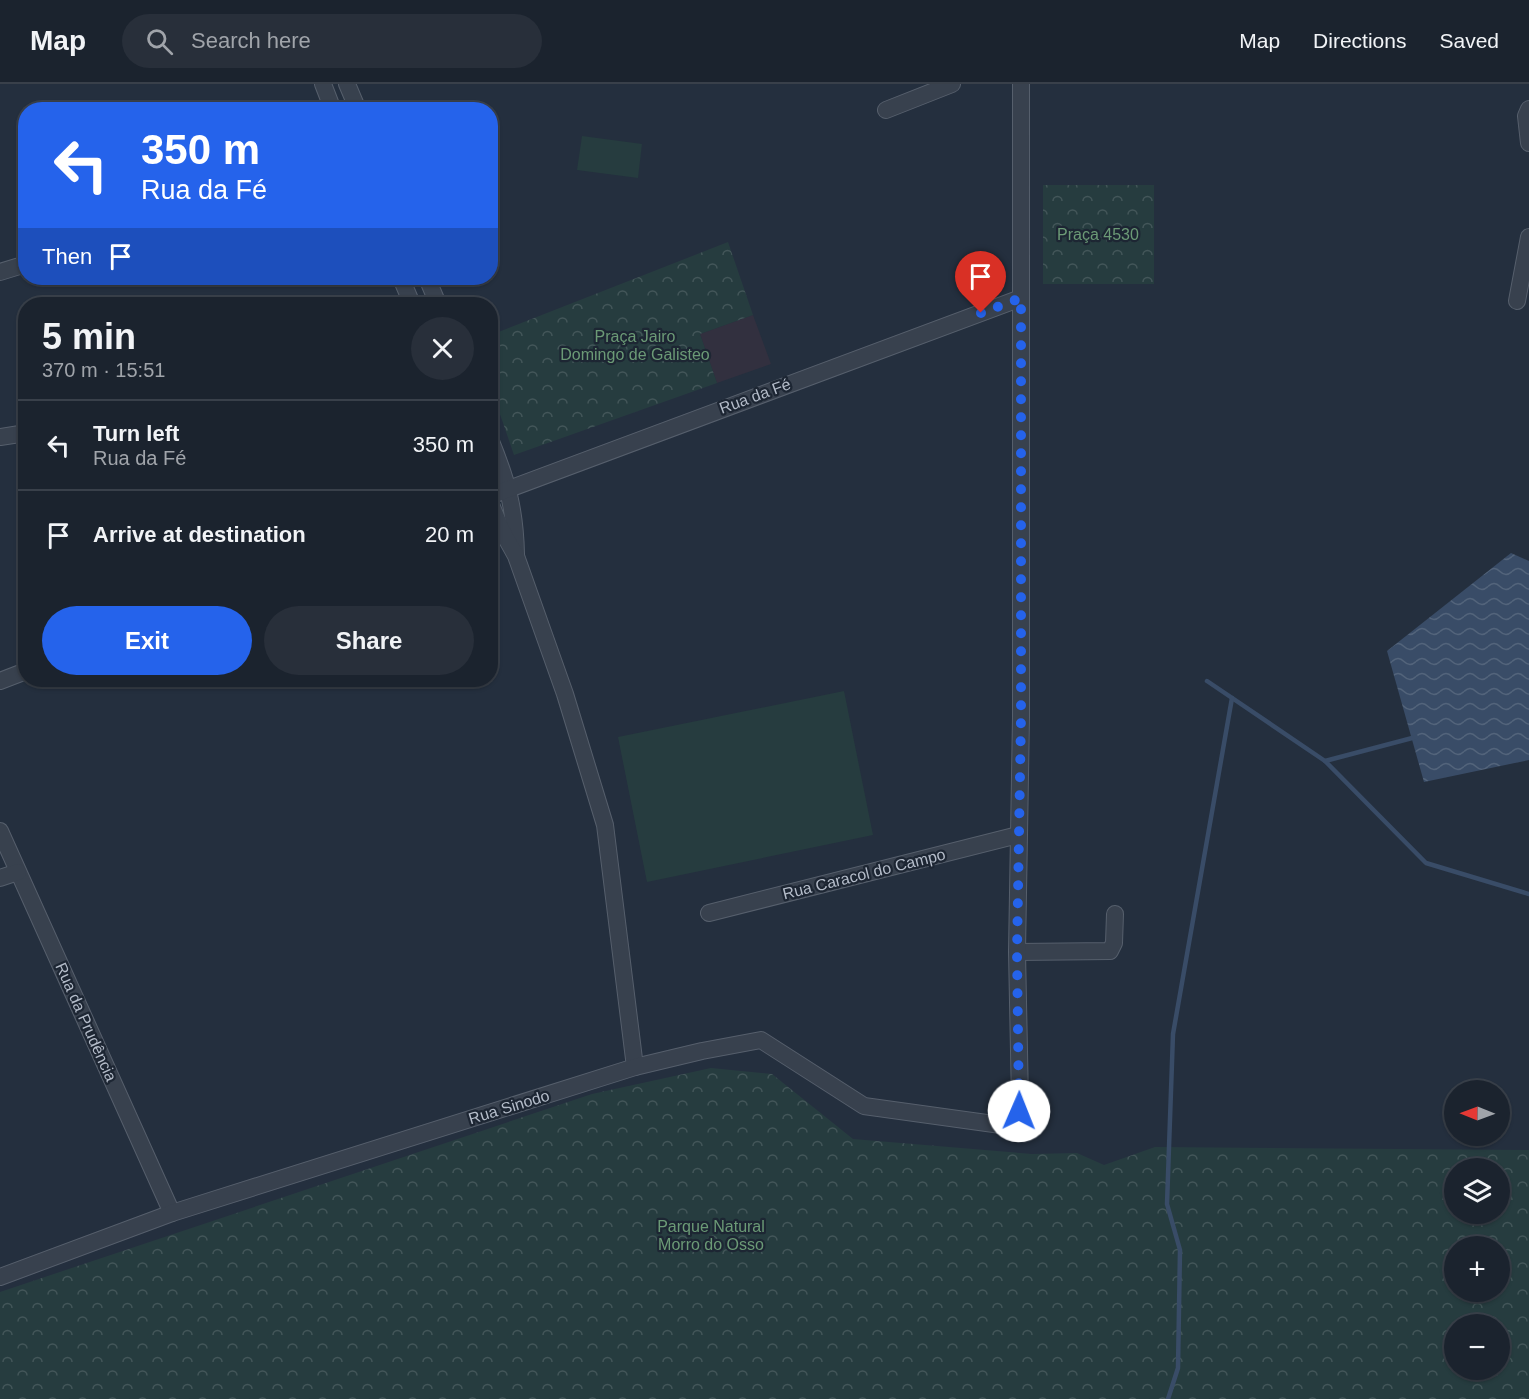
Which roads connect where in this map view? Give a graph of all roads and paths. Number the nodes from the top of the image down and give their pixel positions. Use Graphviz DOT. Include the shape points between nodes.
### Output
graph roads {
  1 [pos="322,84"];
  2 [pos="347,84"];
  3 [pos="952,84"];
  4 [pos="1022,84"];
  5 [pos="330,102"];
  6 [pos="355,102"];
  7 [pos="1529,109"];
  8 [pos="886,110"];
  9 [pos="1529,143"];
  10 [pos="1529,237"];
  11 [pos="18,266"];
  12 [pos="0,272"];
  13 [pos="1021,298"];
  14 [pos="1516,301"];
  15 [pos="18,434"];
  16 [pos="0,437"];
  17 [pos="498,460"];
  18 [pos="509,488"];
  19 [pos="498,493"];
  20 [pos="498,522"];
  21 [pos="516,556"];
  22 [pos="18,674"];
  23 [pos="0,681"];
  24 [pos="0,831"];
  25 [pos="1018,835"];
  26 [pos="18,872"];
  27 [pos="0,878"];
  28 [pos="709,913"];
  29 [pos="1115,914"];
  30 [pos="1017,952"];
  31 [pos="635,1067"];
  32 [pos="172,1213"];
  33 [pos="0,1277"];
  1 -- 5 [label="street"];
  2 -- 6 [label="street"];
  3 -- 8 [label="street"];
  4 -- 13 [label="street"];
  7 -- 9 [label="street"];
  10 -- 14 [label="street"];
  11 -- 12 [label="street"];
  13 -- 18 [label="street, Rua da Fé"];
  13 -- 25 [label="street"];
  15 -- 16 [label="street"];
  17 -- 18 [label="street"];
  18 -- 19 [label="street, Rua da Fé"];
  18 -- 21 [label="street" via="516,523"];
  20 -- 21 [label="street"];
  21 -- 31 [label="street" via="565,694 604,825"];
  22 -- 23 [label="street"];
  24 -- 26 [label="street, Rua da Prudência"];
  25 -- 28 [label="street, Rua Caracol do Campo"];
  25 -- 30 [label="street"];
  26 -- 27 [label="street"];
  26 -- 32 [label="street, Rua da Prudência"];
  29 -- 30 [label="street" via="1110,951"];
  30 -- 31 [label="street, Rua Sinodo" via="1020,1101 1019,1111 1009,1124 864,1106 760,1040"];
  31 -- 32 [label="street, Rua Sinodo"];
  32 -- 33 [label="street, Rua Sinodo"];
}
